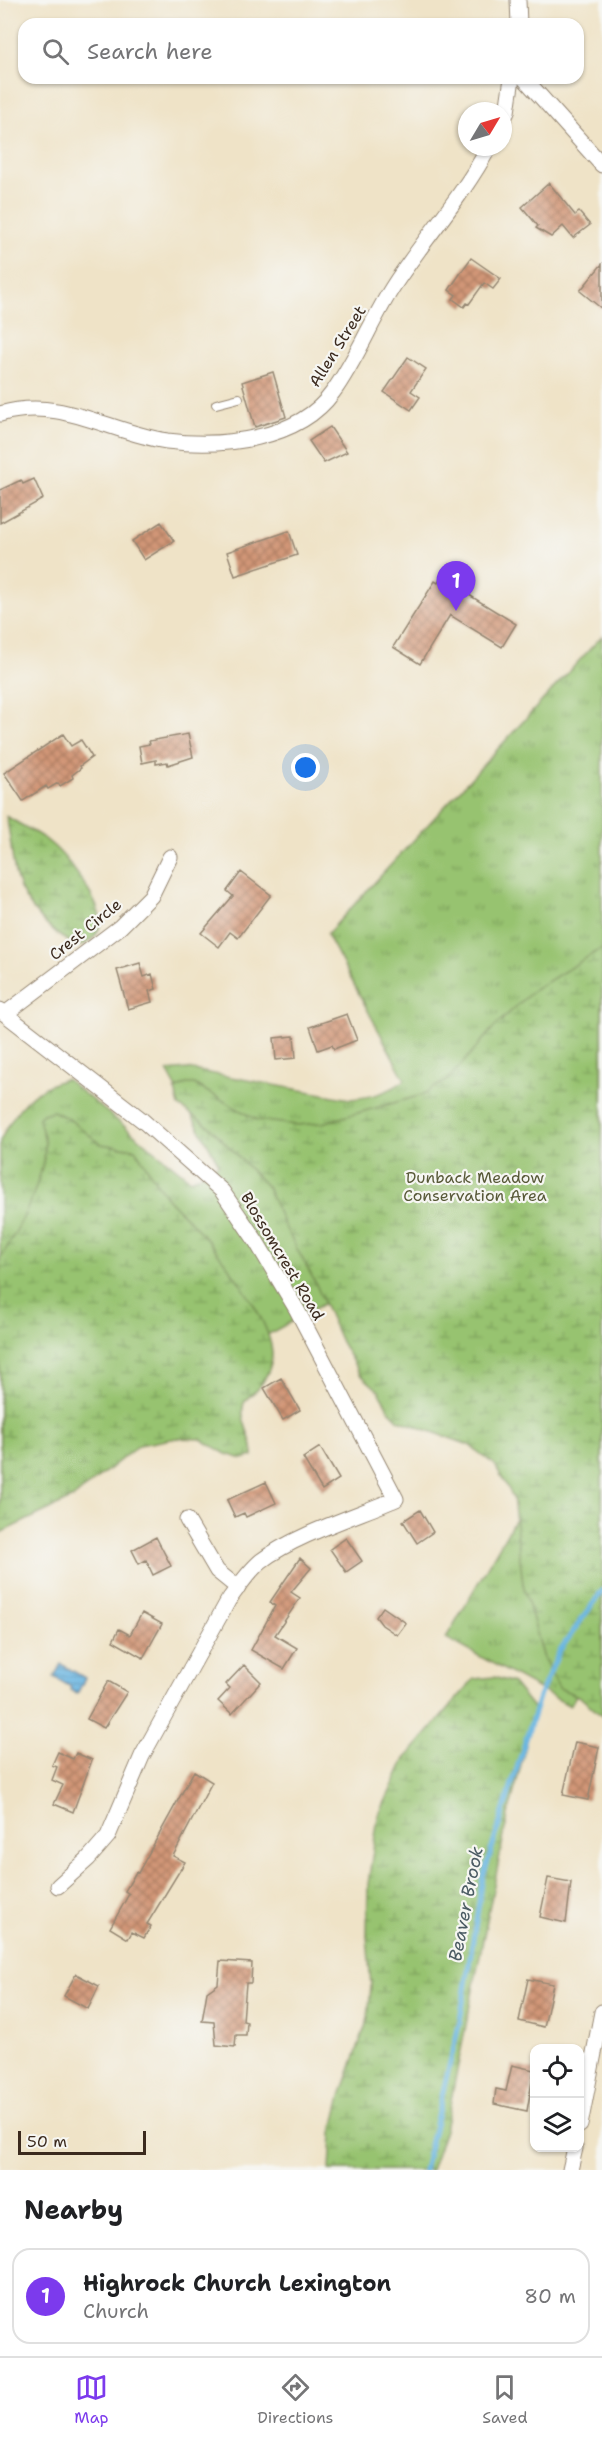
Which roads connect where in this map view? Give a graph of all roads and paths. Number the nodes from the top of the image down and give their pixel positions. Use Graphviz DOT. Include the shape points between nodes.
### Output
graph roads {
  1 [pos="518,0"];
  2 [pos="519,18"];
  3 [pos="511,84"];
  4 [pos="529,84"];
  5 [pos="508,102"];
  6 [pos="483,156"];
  7 [pos="602,165"];
  8 [pos="239,398"];
  9 [pos="216,404"];
  10 [pos="0,414"];
  11 [pos="171,858"];
  12 [pos="2,1012"];
  13 [pos="187,1520"];
  14 [pos="238,1588"];
  15 [pos="58,1886"];
  16 [pos="602,2012"];
  17 [pos="584,2100"];
  18 [pos="574,2152"];
  19 [pos="570,2170"];
  1 -- 2 [label="street"];
  3 -- 5 [label="street"];
  4 -- 7 [label="street"];
  6 -- 10 [label="street, Allen Street" via="394,285 333,393 308,417 270,435 202,443 166,441 58,409 20,408"];
  8 -- 9 [label="lane"];
  11 -- 12 [label="street, Crest Circle" via="151,896 120,927"];
  12 -- 14 [label="street, Blossomcrest Road" via="142,1120 222,1191 297,1310 396,1499 295,1542 261,1561"];
  13 -- 14 [label="street" via="217,1571"];
  14 -- 15 [label="street" via="142,1756 108,1836"];
  16 -- 17 [label="street"];
  18 -- 19 [label="street"];
}
